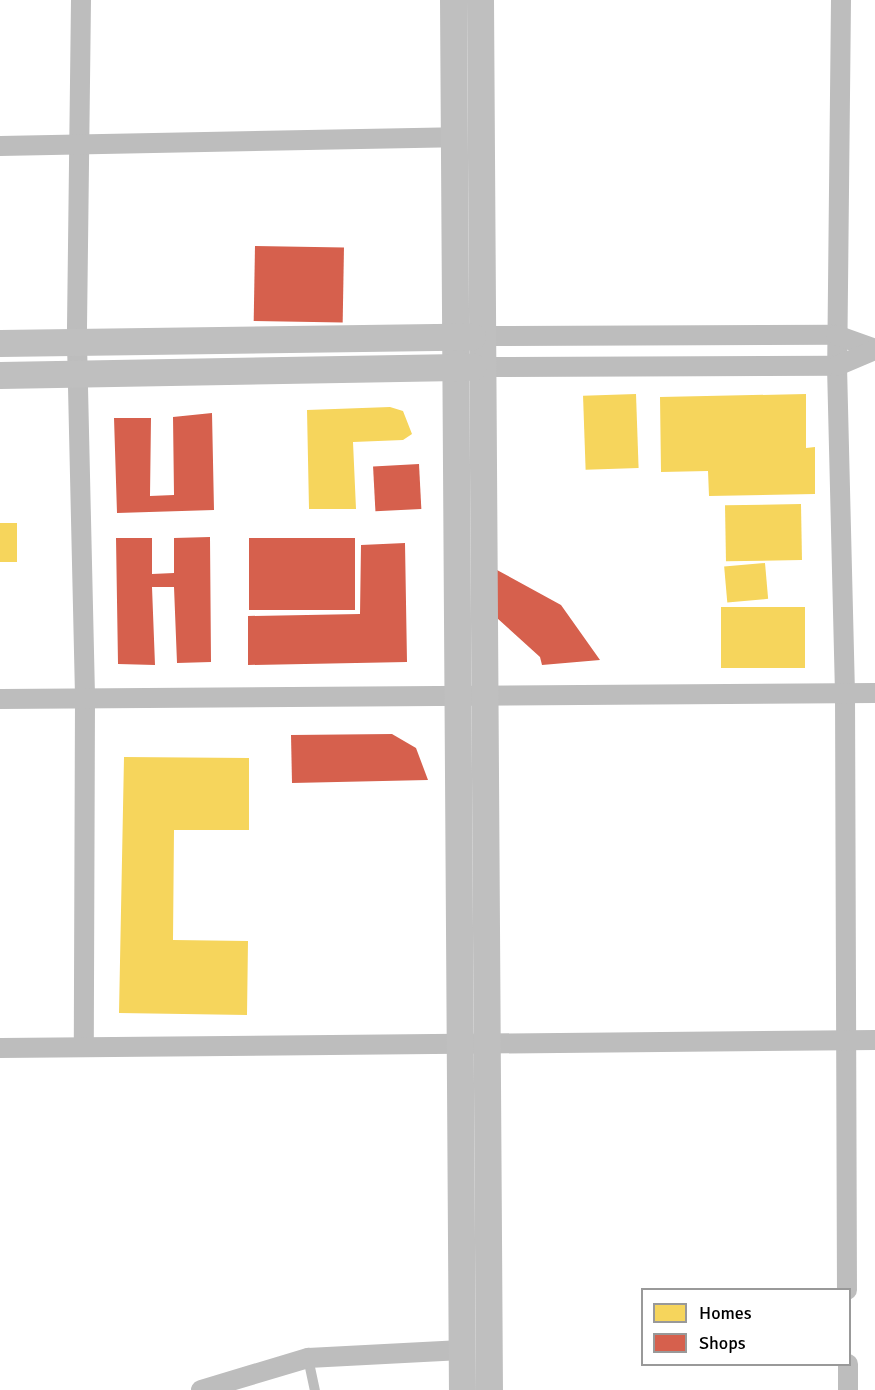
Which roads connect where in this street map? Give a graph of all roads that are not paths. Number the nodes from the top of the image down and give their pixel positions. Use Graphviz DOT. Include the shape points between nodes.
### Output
graph roads {
  1 [pos="81,0"];
  2 [pos="453,0"];
  3 [pos="480,0"];
  4 [pos="841,0"];
  5 [pos="454,137"];
  6 [pos="77,142"];
  7 [pos="0,146"];
  8 [pos="836,335"];
  9 [pos="455,336"];
  10 [pos="482,336"];
  11 [pos="0,343"];
  12 [pos="77,343"];
  13 [pos="875,350"];
  14 [pos="837,366"];
  15 [pos="482,367"];
  16 [pos="456,368"];
  17 [pos="0,375"];
  18 [pos="79,377"];
  19 [pos="845,693"];
  20 [pos="875,693"];
  21 [pos="0,699"];
  22 [pos="458,699"];
  23 [pos="484,699"];
  24 [pos="85,700"];
  25 [pos="843,1040"];
  26 [pos="875,1040"];
  27 [pos="460,1041"];
  28 [pos="486,1041"];
  29 [pos="84,1046"];
  30 [pos="0,1048"];
  31 [pos="847,1288"];
  32 [pos="462,1350"];
  33 [pos="308,1358"];
  34 [pos="848,1366"];
  35 [pos="201,1390"];
  36 [pos="315,1390"];
  37 [pos="462,1390"];
  38 [pos="489,1390"];
  39 [pos="848,1390"];
  1 -- 6 [label="street"];
  2 -- 5 [label="main road"];
  3 -- 10 [label="main road"];
  4 -- 8 [label="street"];
  5 -- 6 [label="street"];
  5 -- 9 [label="main road"];
  6 -- 7 [label="street"];
  6 -- 12 [label="street"];
  8 -- 10 [label="street"];
  8 -- 13 [label="street"];
  8 -- 14 [label="street"];
  9 -- 10 [label="main road"];
  9 -- 12 [label="main road"];
  9 -- 16 [label="main road"];
  10 -- 15 [label="main road"];
  11 -- 12 [label="main road"];
  12 -- 18 [label="street"];
  13 -- 14 [label="street"];
  14 -- 15 [label="street"];
  14 -- 19 [label="street"];
  15 -- 16 [label="main road"];
  15 -- 23 [label="main road"];
  16 -- 18 [label="main road"];
  16 -- 22 [label="main road"];
  17 -- 18 [label="main road"];
  18 -- 24 [label="street"];
  19 -- 20 [label="street"];
  19 -- 23 [label="street"];
  19 -- 25 [label="street"];
  21 -- 24 [label="street"];
  22 -- 23 [label="street"];
  22 -- 24 [label="street"];
  22 -- 27 [label="main road"];
  23 -- 28 [label="main road"];
  24 -- 29 [label="street"];
  25 -- 26 [label="street"];
  25 -- 28 [label="street"];
  25 -- 31 [label="street"];
  27 -- 28 [label="street"];
  27 -- 29 [label="street"];
  27 -- 32 [label="main road"];
  28 -- 38 [label="main road"];
  29 -- 30 [label="street"];
  32 -- 33 [label="street"];
  32 -- 37 [label="main road"];
  33 -- 35 [label="street"];
  33 -- 36 [label="lane"];
  34 -- 39 [label="street"];
}
